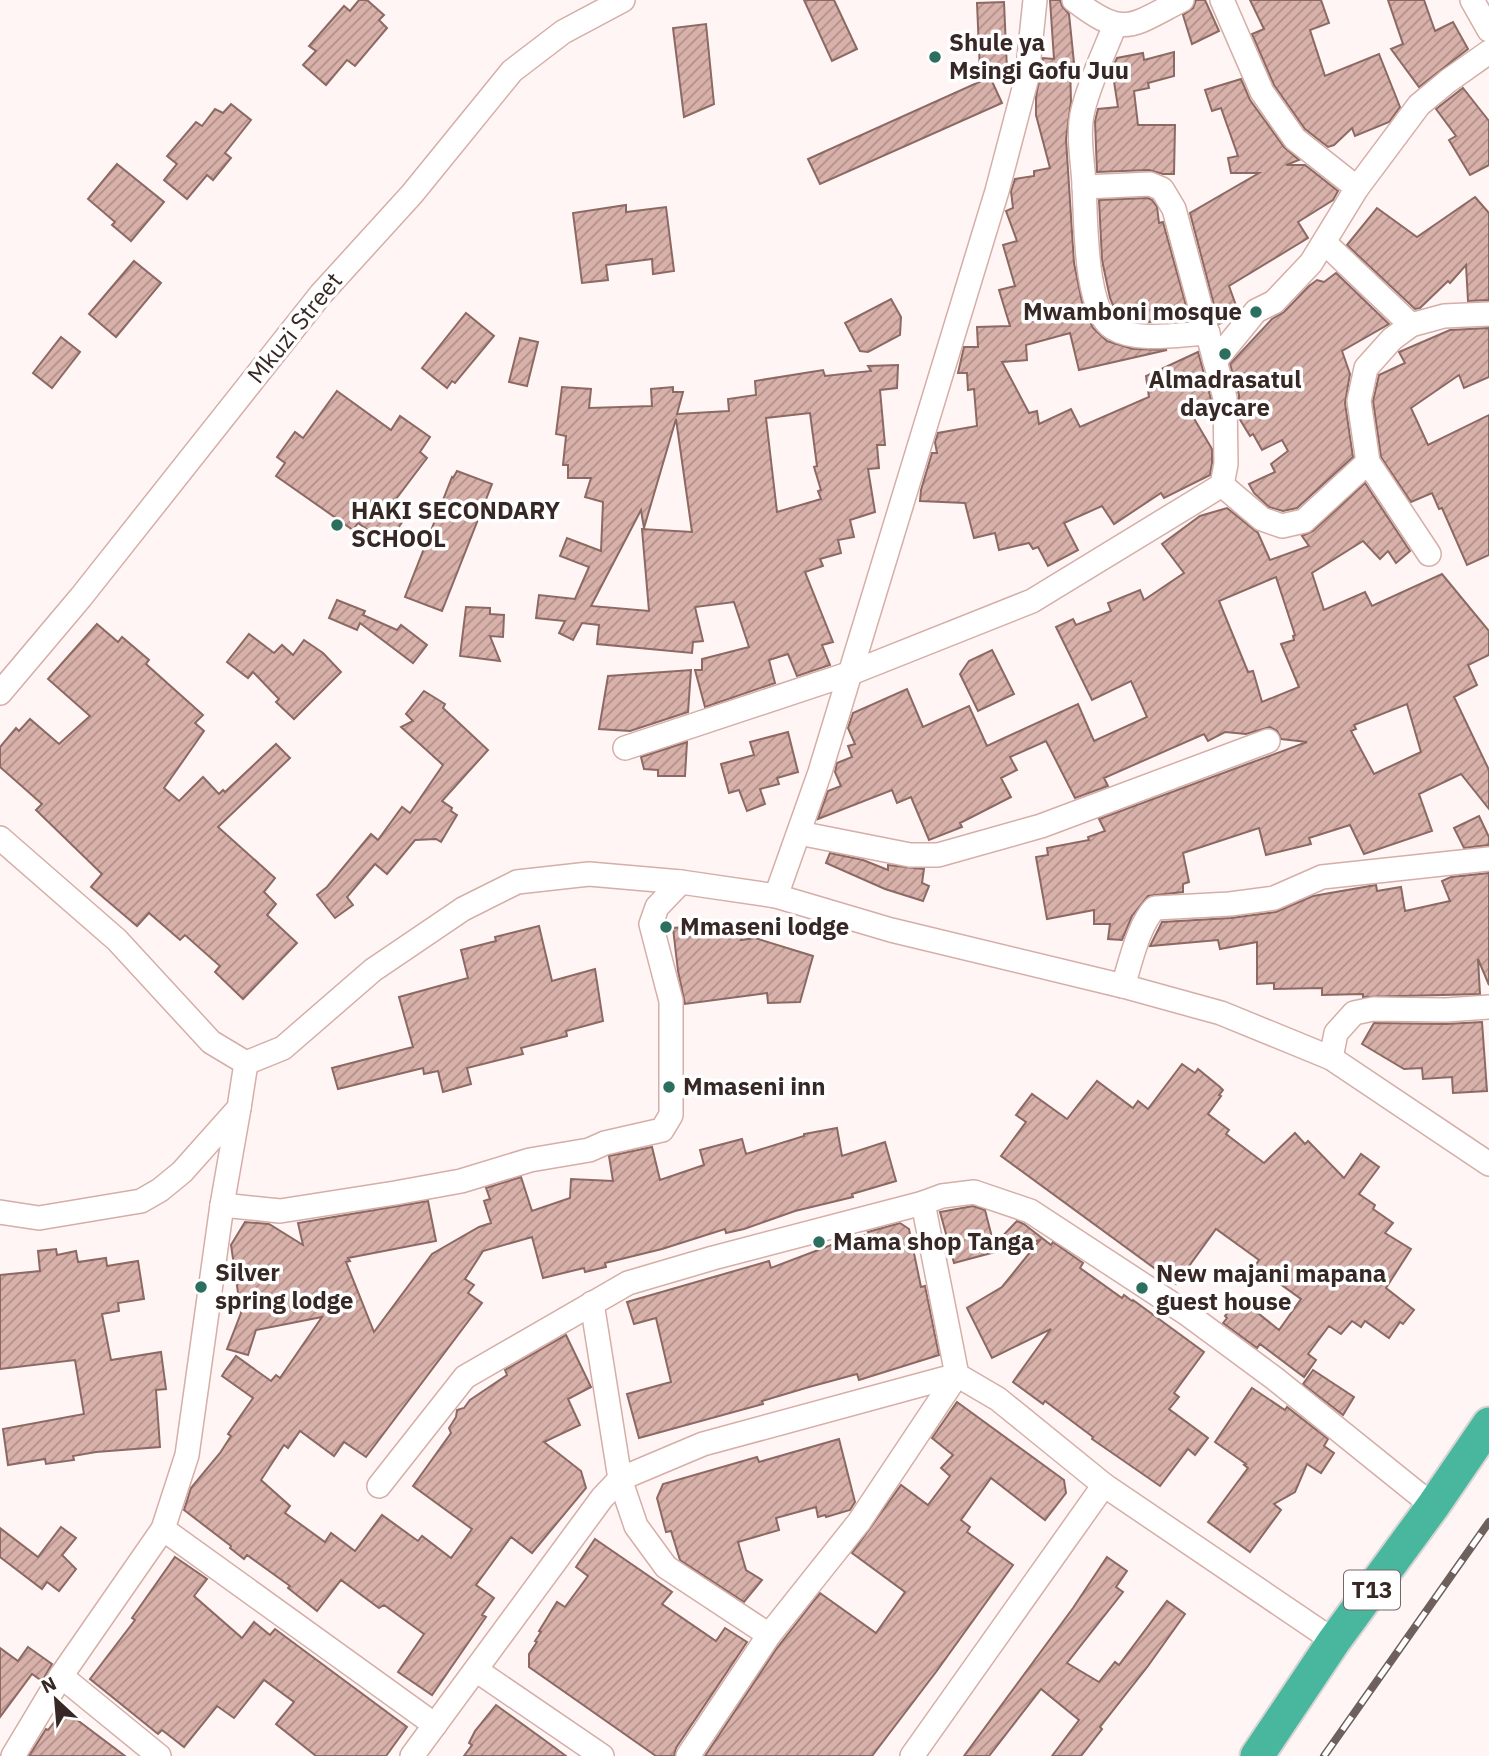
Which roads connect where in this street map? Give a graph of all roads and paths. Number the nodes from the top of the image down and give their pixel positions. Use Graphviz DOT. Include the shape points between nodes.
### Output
graph roads {
  1 [pos="623,0"];
  2 [pos="1035,0"];
  3 [pos="1074,0"];
  4 [pos="1182,0"];
  5 [pos="1222,0"];
  6 [pos="1472,0"];
  7 [pos="1115,25"];
  8 [pos="1489,30"];
  9 [pos="1489,52"];
  10 [pos="1084,187"];
  11 [pos="1357,188"];
  12 [pos="1325,243"];
  13 [pos="1489,314"];
  14 [pos="1411,325"];
  15 [pos="1208,332"];
  16 [pos="1215,361"];
  17 [pos="1368,463"];
  18 [pos="1222,485"];
  19 [pos="1429,554"];
  20 [pos="851,673"];
  21 [pos="0,693"];
  22 [pos="1268,741"];
  23 [pos="625,748"];
  24 [pos="799,833"];
  25 [pos="0,838"];
  26 [pos="1489,859"];
  27 [pos="681,883"];
  28 [pos="776,896"];
  29 [pos="1123,986"];
  30 [pos="1489,1007"];
  31 [pos="1331,1058"];
  32 [pos="246,1063"];
  33 [pos="239,1108"];
  34 [pos="1489,1164"];
  35 [pos="923,1203"];
  36 [pos="222,1205"];
  37 [pos="0,1212"];
  38 [pos="592,1303"];
  39 [pos="957,1375"];
  40 [pos="1489,1424"];
  41 [pos="620,1479"];
  42 [pos="1104,1485"];
  43 [pos="379,1486"];
  44 [pos="1433,1506"];
  45 [pos="163,1528"];
  46 [pos="769,1635"];
  47 [pos="1334,1641"];
  48 [pos="476,1670"];
  49 [pos="61,1676"];
  50 [pos="435,1725"];
  51 [pos="13,1756"];
  52 [pos="159,1756"];
  53 [pos="412,1756"];
  54 [pos="602,1756"];
  55 [pos="688,1756"];
  56 [pos="912,1756"];
  57 [pos="1257,1756"];
  1 -- 21 [label="street, Mkuzi Street" via="563,32 512,71 412,194 321,294"];
  2 -- 20 [label="street" via="1027,77 997,191"];
  3 -- 7 [label="street"];
  4 -- 7 [label="street" via="1134,25"];
  5 -- 11 [label="street" via="1262,92 1295,139"];
  6 -- 8 [label="street"];
  7 -- 10 [label="street" via="1082,112"];
  9 -- 11 [label="street" via="1419,105"];
  10 -- 15 [label="street" via="1150,184 1162,189 1174,209"];
  10 -- 15 [label="street" via="1092,286 1111,328 1135,337"];
  11 -- 12 [label="street"];
  12 -- 14 [label="street"];
  12 -- 16 [label="street" via="1274,302 1256,311"];
  13 -- 14 [label="street" via="1444,316"];
  14 -- 17 [label="street" via="1366,368 1359,401"];
  15 -- 16 [label="street"];
  16 -- 18 [label="street" via="1225,398"];
  17 -- 18 [label="street" via="1304,521 1282,526 1262,519"];
  17 -- 19 [label="street"];
  18 -- 20 [label="street" via="1032,601"];
  20 -- 23 [label="street"];
  20 -- 24 [label="street"];
  22 -- 24 [label="street" via="1041,826 938,855 910,855"];
  24 -- 28 [label="street"];
  25 -- 32 [label="street" via="117,940 211,1042"];
  26 -- 29 [label="street" via="1322,877 1274,898 1156,908 1149,914"];
  27 -- 28 [label="street"];
  27 -- 32 [label="street" via="589,874 516,882 463,909 373,970 283,1048"];
  27 -- 36 [label="street" via="657,907 650,925 671,1001 671,1115 662,1130 395,1193 280,1211"];
  28 -- 29 [label="street" via="891,930"];
  29 -- 31 [label="street" via="1220,1013"];
  30 -- 31 [label="street" via="1354,1013 1336,1033"];
  31 -- 34 [label="street"];
  32 -- 33 [label="street"];
  33 -- 36 [label="street"];
  33 -- 37 [label="street" via="181,1172 141,1201 39,1218"];
  35 -- 38 [label="street" via="628,1283"];
  35 -- 39 [label="street"];
  35 -- 44 [label="street" via="974,1192 1030,1211 1186,1313"];
  36 -- 45 [label="street" via="187,1455"];
  38 -- 41 [label="street"];
  38 -- 43 [label="street" via="465,1377"];
  39 -- 41 [label="street" via="703,1444"];
  39 -- 42 [label="street" via="998,1399"];
  39 -- 46 [label="street" via="859,1522"];
  40 -- 44 [label="highway, T13"];
  41 -- 46 [label="street" via="636,1525 666,1567"];
  41 -- 48 [label="street"];
  42 -- 47 [label="street"];
  42 -- 56 [label="street"];
  44 -- 47 [label="highway, T13"];
  45 -- 49 [label="street"];
  45 -- 50 [label="street"];
  46 -- 55 [label="street"];
  47 -- 57 [label="highway, T13"];
  48 -- 50 [label="street"];
  48 -- 54 [label="street"];
  49 -- 51 [label="street"];
  49 -- 52 [label="street"];
  50 -- 53 [label="street"];
}
